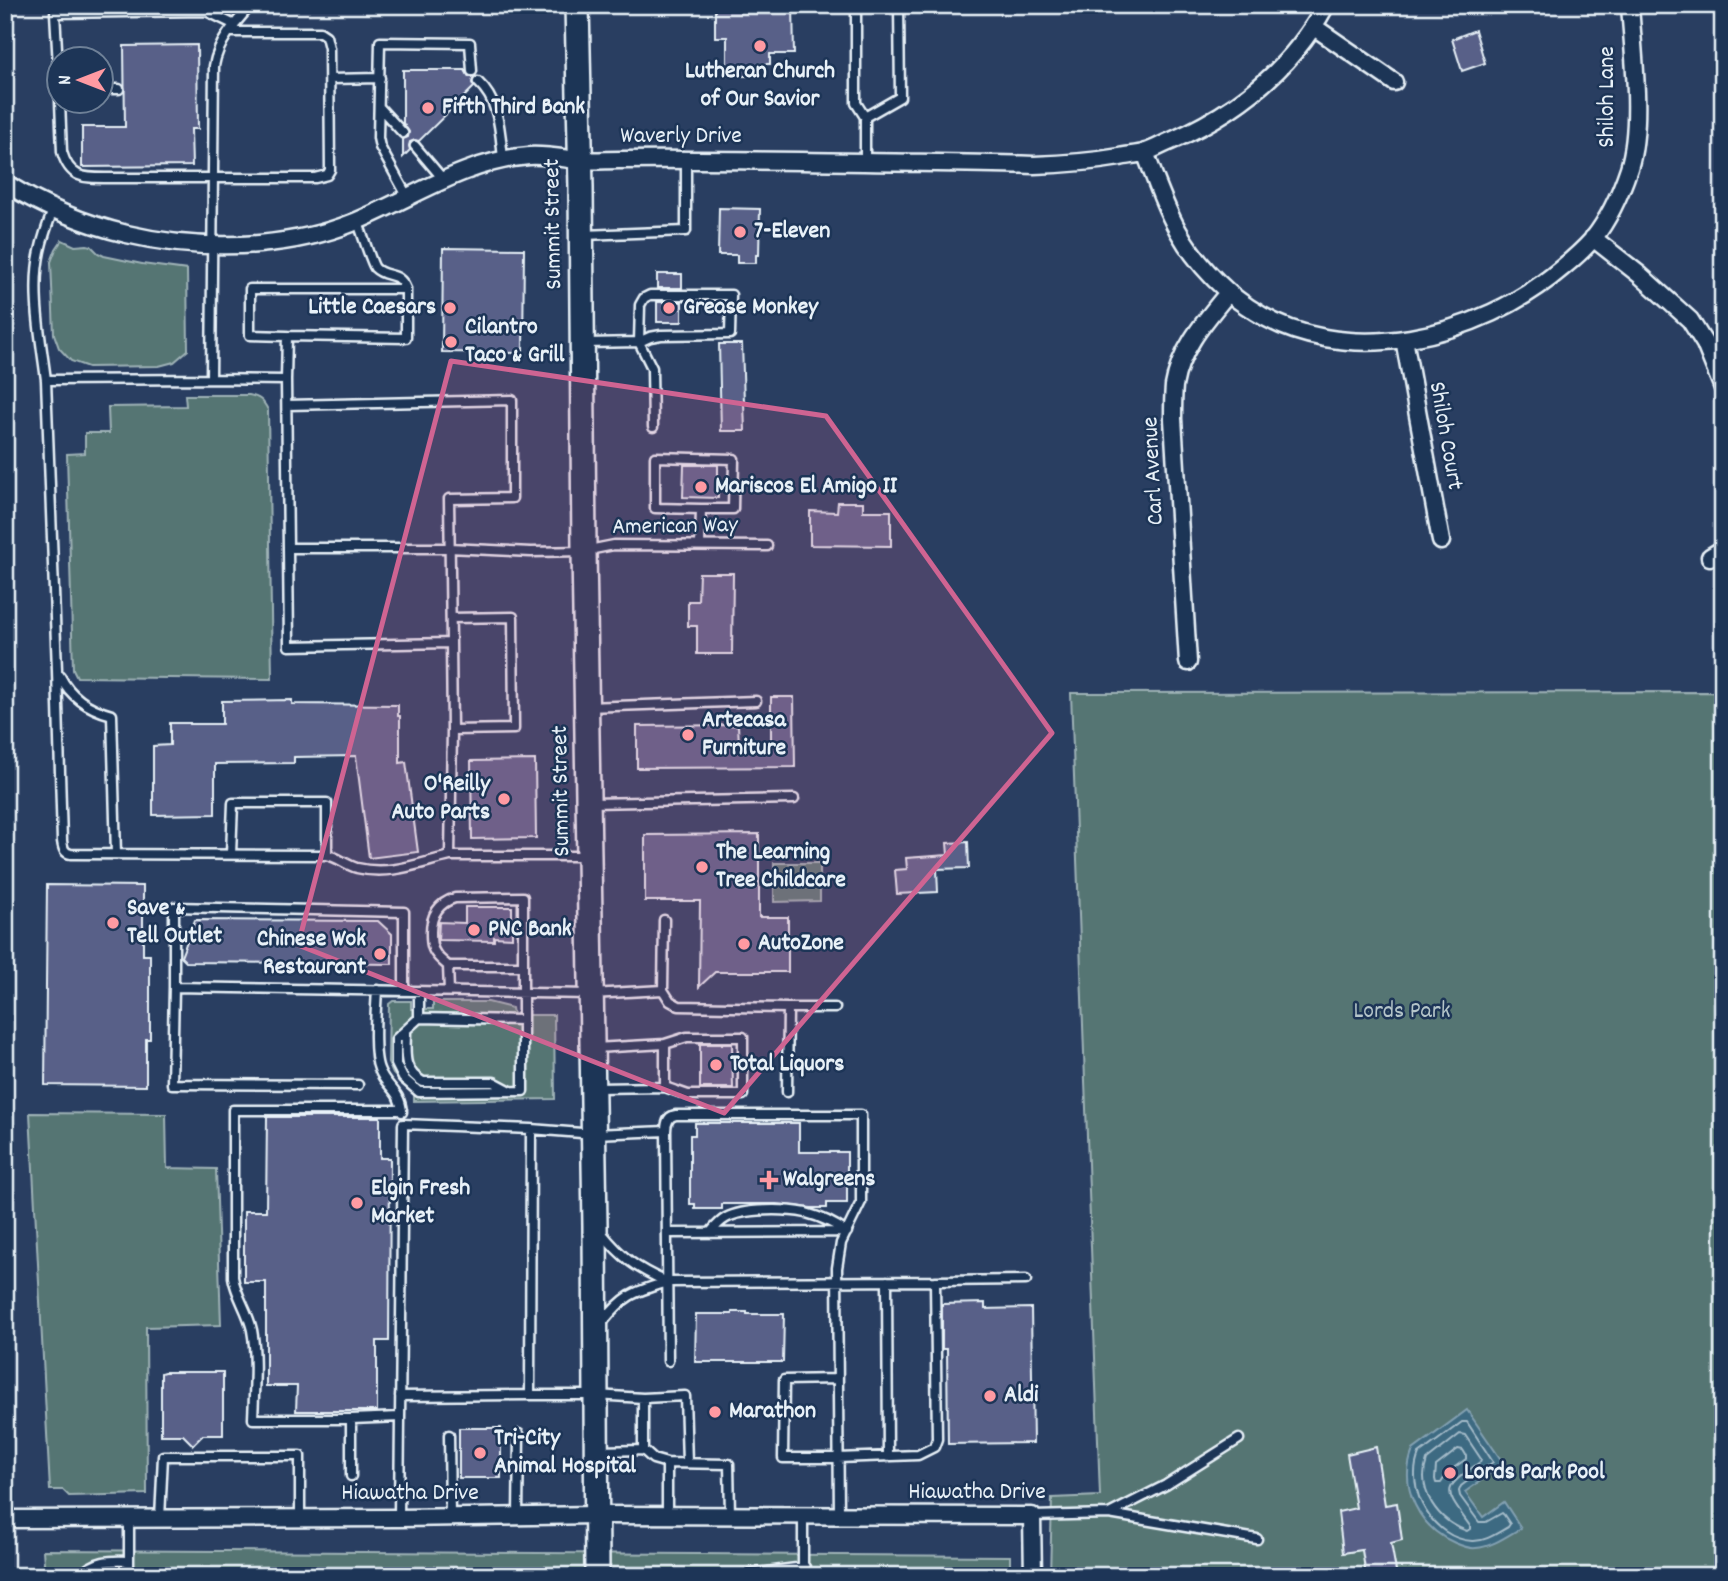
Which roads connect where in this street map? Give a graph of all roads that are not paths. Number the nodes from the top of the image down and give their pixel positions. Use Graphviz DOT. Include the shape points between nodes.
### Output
graph roads {
  1 [pos="251,5"];
  2 [pos="577,5"];
  3 [pos="856,5"];
  4 [pos="899,5"];
  5 [pos="1326,5"];
  6 [pos="1630,5"];
  7 [pos="55,9"];
  8 [pos="235,24"];
  9 [pos="1314,27"];
  10 [pos="229,32"];
  11 [pos="57,46"];
  12 [pos="472,71"];
  13 [pos="380,78"];
  14 [pos="330,79"];
  15 [pos="478,82"];
  16 [pos="1394,82"];
  17 [pos="380,108"];
  18 [pos="61,116"];
  19 [pos="864,117"];
  20 [pos="403,133"];
  21 [pos="415,146"];
  22 [pos="1145,152"];
  23 [pos="503,159"];
  24 [pos="686,159"];
  25 [pos="579,160"];
  26 [pos="865,162"];
  27 [pos="213,178"];
  28 [pos="443,179"];
  29 [pos="5,183"];
  30 [pos="408,196"];
  31 [pos="52,210"];
  32 [pos="358,220"];
  33 [pos="581,235"];
  34 [pos="1593,239"];
  35 [pos="212,246"];
  36 [pos="406,289"];
  37 [pos="1228,293"];
  38 [pos="287,336"];
  39 [pos="1404,339"];
  40 [pos="639,342"];
  41 [pos="581,343"];
  42 [pos="211,379"];
  43 [pos="46,380"];
  44 [pos="286,380"];
  45 [pos="1723,388"];
  46 [pos="286,405"];
  47 [pos="653,426"];
  48 [pos="701,509"];
  49 [pos="1441,541"];
  50 [pos="700,544"];
  51 [pos="767,546"];
  52 [pos="288,548"];
  53 [pos="449,548"];
  54 [pos="584,551"];
  55 [pos="450,618"];
  56 [pos="451,643"];
  57 [pos="1188,662"];
  58 [pos="57,670"];
  59 [pos="756,701"];
  60 [pos="587,707"];
  61 [pos="452,730"];
  62 [pos="794,799"];
  63 [pos="588,803"];
  64 [pos="116,854"];
  65 [pos="231,854"];
  66 [pos="327,855"];
  67 [pos="450,856"];
  68 [pos="589,856"];
  69 [pos="664,920"];
  70 [pos="449,966"];
  71 [pos="523,966"];
  72 [pos="174,987"];
  73 [pos="377,990"];
  74 [pos="663,990"];
  75 [pos="404,991"];
  76 [pos="419,991"];
  77 [pos="449,991"];
  78 [pos="524,993"];
  79 [pos="591,994"];
  80 [pos="788,1008"];
  81 [pos="835,1008"];
  82 [pos="419,1018"];
  83 [pos="523,1020"];
  84 [pos="665,1044"];
  85 [pos="592,1048"];
  86 [pos="358,1085"];
  87 [pos="665,1087"];
  88 [pos="593,1088"];
  89 [pos="787,1092"];
  90 [pos="402,1110"];
  91 [pos="403,1124"];
  92 [pos="531,1129"];
  93 [pos="666,1131"];
  94 [pos="594,1134"];
  95 [pos="595,1225"];
  96 [pos="667,1233"];
  97 [pos="710,1233"];
  98 [pos="847,1233"];
  99 [pos="1026,1280"];
  100 [pos="838,1281"];
  101 [pos="887,1281"];
  102 [pos="935,1281"];
  103 [pos="667,1282"];
  104 [pos="596,1330"];
  105 [pos="668,1361"];
  106 [pos="838,1379"];
  107 [pos="530,1395"];
  108 [pos="596,1395"];
  109 [pos="400,1396"];
  110 [pos="643,1398"];
  111 [pos="400,1417"];
  112 [pos="351,1419"];
  113 [pos="519,1434"];
  114 [pos="449,1435"];
  115 [pos="1239,1439"];
  116 [pos="643,1450"];
  117 [pos="596,1451"];
  118 [pos="888,1457"];
  119 [pos="838,1458"];
  120 [pos="667,1463"];
  121 [pos="687,1463"];
  122 [pos="351,1476"];
  123 [pos="1109,1514"];
  124 [pos="596,1515"];
  125 [pos="803,1515"];
  126 [pos="839,1515"];
  127 [pos="518,1516"];
  128 [pos="667,1516"];
  129 [pos="730,1516"];
  130 [pos="1032,1516"];
  131 [pos="450,1517"];
  132 [pos="129,1518"];
  133 [pos="160,1518"];
  134 [pos="300,1518"];
  135 [pos="399,1518"];
  136 [pos="5,1519"];
  137 [pos="1257,1539"];
  138 [pos="129,1561"];
  139 [pos="804,1567"];
  140 [pos="81,1576"];
  141 [pos="129,1576"];
  142 [pos="597,1576"];
  143 [pos="735,1576"];
  144 [pos="810,1576"];
  145 [pos="1033,1576"];
  1 -- 8 [label="lane"];
  2 -- 25 [label="main road, Summit Street"];
  3 -- 19 [label="lane" via="856,103"];
  4 -- 19 [label="lane" via="900,97"];
  5 -- 9 [label="street, Waverly Drive"];
  6 -- 34 [label="street, Shiloh Lane" via="1634,144 1629,169"];
  7 -- 8 [label="lane" via="206,11"];
  7 -- 11 [label="lane"];
  8 -- 10 [label="lane"];
  9 -- 16 [label="street"];
  9 -- 22 [label="street, Waverly Drive" via="1275,75 1240,102 1201,128"];
  10 -- 14 [label="lane" via="322,32 328,41"];
  10 -- 27 [label="lane" via="214,66"];
  12 -- 13 [label="lane" via="470,43 380,42"];
  13 -- 14 [label="lane"];
  13 -- 17 [label="lane"];
  14 -- 27 [label="lane" via="327,175"];
  15 -- 23 [label="lane" via="494,103"];
  17 -- 20 [label="lane"];
  17 -- 30 [label="lane" via="380,147"];
  18 -- 27 [label="lane" via="62,152 67,166 79,176"];
  19 -- 26 [label="lane"];
  21 -- 28 [label="lane"];
  22 -- 26 [label="street, Waverly Drive" via="1066,164"];
  22 -- 37 [label="street, Shiloh Lane" via="1185,245"];
  23 -- 25 [label="street, Waverly Drive"];
  23 -- 28 [label="street, Waverly Drive"];
  24 -- 25 [label="street, Waverly Drive"];
  24 -- 26 [label="street, Waverly Drive"];
  24 -- 33 [label="lane" via="686,231"];
  25 -- 33 [label="main road, Summit Street"];
  27 -- 35 [label="lane"];
  28 -- 30 [label="street, Waverly Drive"];
  29 -- 31 [label="street, Waverly Drive"];
  30 -- 32 [label="street, Waverly Drive"];
  31 -- 35 [label="street, Waverly Drive" via="140,238"];
  31 -- 43 [label="lane" via="37,267"];
  32 -- 35 [label="street, Waverly Drive" via="314,236"];
  32 -- 36 [label="lane" via="375,267 401,279"];
  33 -- 41 [label="main road, Summit Street"];
  34 -- 39 [label="street, Shiloh Lane" via="1521,299 1451,328"];
  34 -- 45 [label="street" via="1690,320"];
  35 -- 42 [label="lane"];
  36 -- 38 [label="lane" via="406,338"];
  36 -- 38 [label="lane" via="250,289 250,335"];
  37 -- 39 [label="street, Shiloh Lane" via="1259,314 1308,335 1334,340"];
  37 -- 57 [label="street, Carl Avenue" via="1192,339 1174,385"];
  38 -- 44 [label="lane"];
  39 -- 49 [label="street, Shiloh Court"];
  40 -- 40 [label="lane" via="661,335 730,334 731,295 644,298"];
  40 -- 41 [label="lane"];
  40 -- 47 [label="lane" via="652,368"];
  41 -- 54 [label="main road, Summit Street"];
  42 -- 43 [label="lane"];
  42 -- 44 [label="lane"];
  43 -- 58 [label="lane"];
  44 -- 46 [label="lane"];
  46 -- 52 [label="lane"];
  46 -- 53 [label="lane" via="512,400 512,498 449,499"];
  48 -- 48 [label="lane" via="733,509 734,459 655,457 655,508"];
  48 -- 50 [label="lane"];
  50 -- 51 [label="lane, American Way"];
  50 -- 54 [label="lane, American Way" via="614,545"];
  52 -- 53 [label="lane, American Way"];
  52 -- 56 [label="lane" via="289,646"];
  53 -- 54 [label="lane, American Way"];
  53 -- 55 [label="lane"];
  54 -- 60 [label="main road, Summit Street"];
  55 -- 56 [label="lane"];
  55 -- 61 [label="lane" via="513,617 514,729"];
  56 -- 61 [label="lane"];
  58 -- 64 [label="lane" via="76,698 112,715"];
  58 -- 64 [label="lane" via="64,849 71,854"];
  59 -- 60 [label="lane"];
  60 -- 63 [label="main road, Summit Street"];
  61 -- 67 [label="lane"];
  62 -- 63 [label="lane"];
  63 -- 68 [label="main road, Summit Street"];
  64 -- 65 [label="lane"];
  65 -- 66 [label="lane"];
  65 -- 66 [label="lane" via="233,803 327,803"];
  66 -- 67 [label="lane" via="357,868 376,870 405,869"];
  67 -- 68 [label="lane"];
  68 -- 79 [label="main road, Summit Street"];
  69 -- 74 [label="lane"];
  70 -- 71 [label="lane"];
  70 -- 71 [label="lane" via="431,943 431,922 442,905 460,897 523,897"];
  70 -- 77 [label="lane"];
  71 -- 78 [label="lane"];
  72 -- 73 [label="lane"];
  72 -- 75 [label="lane" via="174,907 404,912"];
  72 -- 86 [label="lane" via="172,1084"];
  73 -- 75 [label="lane"];
  73 -- 90 [label="lane" via="377,1062"];
  74 -- 79 [label="lane"];
  74 -- 80 [label="lane" via="670,1002 679,1006"];
  75 -- 76 [label="lane"];
  76 -- 77 [label="lane"];
  76 -- 82 [label="lane"];
  77 -- 78 [label="lane"];
  78 -- 79 [label="lane"];
  78 -- 83 [label="lane"];
  79 -- 85 [label="main road, Summit Street"];
  80 -- 81 [label="lane"];
  80 -- 89 [label="lane"];
  82 -- 83 [label="lane"];
  82 -- 83 [label="lane" via="396,1039 396,1064 419,1092 523,1091"];
  84 -- 85 [label="lane"];
  84 -- 87 [label="lane"];
  84 -- 87 [label="lane" via="687,1037 743,1037 743,1095 688,1095"];
  85 -- 88 [label="main road, Summit Street"];
  87 -- 88 [label="lane"];
  88 -- 94 [label="main road, Summit Street"];
  90 -- 91 [label="lane"];
  90 -- 112 [label="lane" via="233,1110 233,1277 253,1338 253,1419"];
  91 -- 92 [label="lane"];
  91 -- 109 [label="lane"];
  92 -- 94 [label="lane"];
  92 -- 107 [label="lane"];
  93 -- 94 [label="lane"];
  93 -- 96 [label="lane"];
  93 -- 98 [label="lane" via="669,1118 676,1115 861,1115 861,1202"];
  94 -- 95 [label="main road, Summit Street"];
  95 -- 103 [label="lane" via="630,1263"];
  95 -- 104 [label="main road, Summit Street"];
  96 -- 97 [label="lane"];
  96 -- 103 [label="lane"];
  97 -- 98 [label="lane"];
  97 -- 98 [label="lane" via="729,1216 771,1211 807,1213"];
  98 -- 100 [label="lane" via="839,1249"];
  99 -- 102 [label="lane"];
  100 -- 101 [label="lane"];
  100 -- 103 [label="lane"];
  100 -- 106 [label="lane"];
  101 -- 102 [label="lane"];
  101 -- 118 [label="lane"];
  102 -- 118 [label="lane" via="936,1444 918,1455"];
  103 -- 104 [label="lane" via="626,1297"];
  103 -- 105 [label="lane"];
  104 -- 108 [label="main road, Summit Street"];
  106 -- 119 [label="lane"];
  106 -- 119 [label="lane" via="784,1380 783,1458"];
  107 -- 108 [label="lane"];
  107 -- 109 [label="lane"];
  108 -- 110 [label="lane"];
  108 -- 117 [label="main road, Summit Street"];
  109 -- 111 [label="lane"];
  110 -- 116 [label="lane"];
  110 -- 121 [label="lane" via="685,1396"];
  111 -- 112 [label="lane"];
  111 -- 135 [label="lane"];
  112 -- 122 [label="lane"];
  113 -- 127 [label="lane"];
  114 -- 131 [label="lane"];
  115 -- 123 [label="lane, Hiawatha Drive"];
  116 -- 117 [label="lane"];
  116 -- 120 [label="lane"];
  117 -- 124 [label="main road, Summit Street"];
  118 -- 119 [label="lane"];
  119 -- 126 [label="lane"];
  120 -- 121 [label="lane"];
  120 -- 128 [label="lane"];
  121 -- 129 [label="lane" via="729,1464"];
  123 -- 130 [label="lane, Hiawatha Drive"];
  123 -- 137 [label="lane, Hiawatha Drive"];
  124 -- 127 [label="street, Hiawatha Drive"];
  124 -- 128 [label="street, Hiawatha Drive"];
  124 -- 142 [label="main road, Summit Street"];
  125 -- 126 [label="street, Hiawatha Drive"];
  125 -- 129 [label="street, Hiawatha Drive"];
  125 -- 139 [label="lane"];
  126 -- 130 [label="street, Hiawatha Drive"];
  127 -- 131 [label="street, Hiawatha Drive"];
  128 -- 129 [label="street, Hiawatha Drive"];
  130 -- 145 [label="street"];
  131 -- 135 [label="street, Hiawatha Drive"];
  132 -- 133 [label="street, Hiawatha Drive"];
  132 -- 136 [label="street, Hiawatha Drive"];
  132 -- 138 [label="lane"];
  133 -- 134 [label="street, Hiawatha Drive"];
  133 -- 134 [label="lane" via="163,1456 300,1456"];
  134 -- 135 [label="street, Hiawatha Drive"];
  138 -- 140 [label="lane" via="99,1562"];
  138 -- 141 [label="lane"];
  139 -- 143 [label="lane"];
  139 -- 144 [label="lane"];
}
